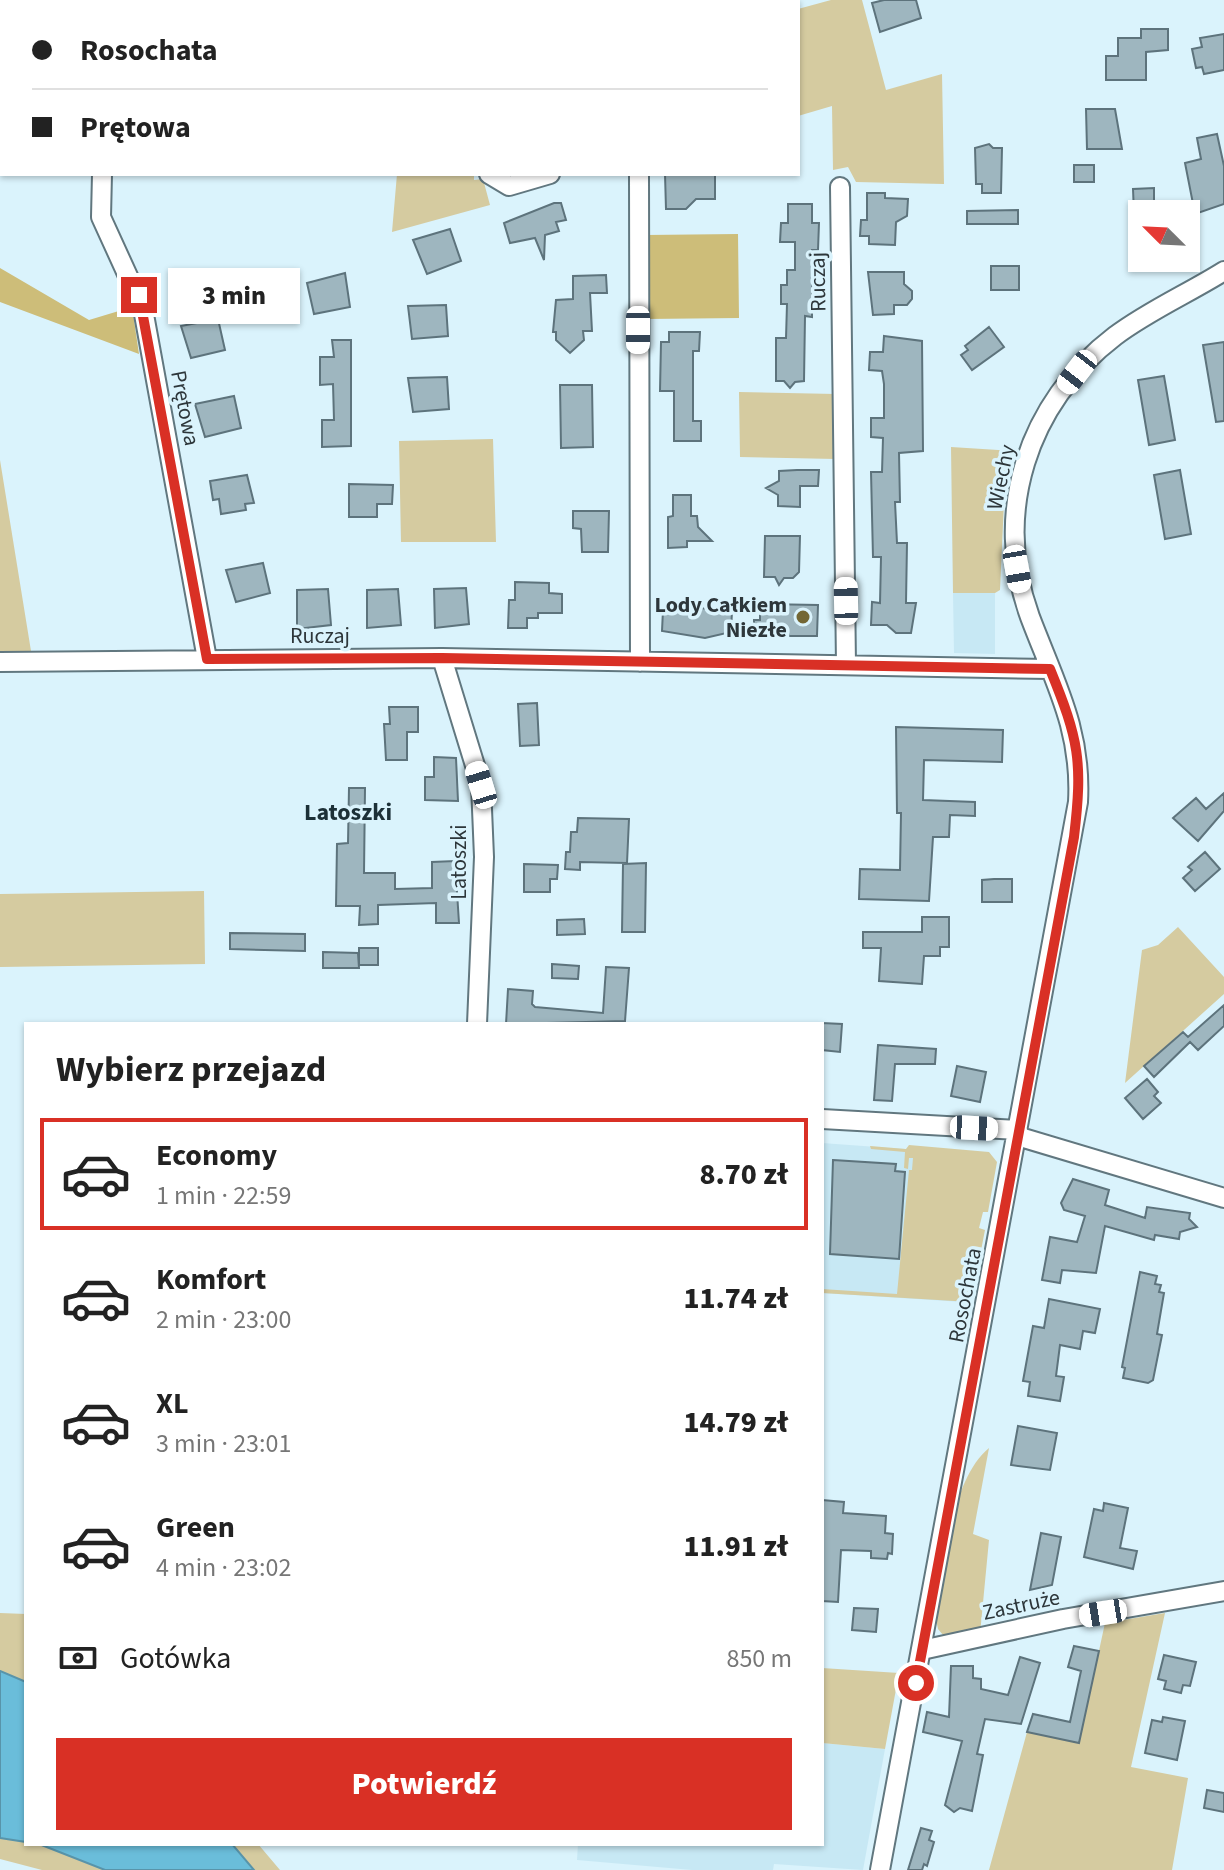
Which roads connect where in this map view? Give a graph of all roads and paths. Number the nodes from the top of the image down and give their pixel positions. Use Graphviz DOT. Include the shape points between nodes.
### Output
graph roads {
  1 [pos="102,176"];
  2 [pos="492,176"];
  3 [pos="543,176"];
  4 [pos="639,176"];
  5 [pos="840,187"];
  6 [pos="1224,271"];
  7 [pos="442,658"];
  8 [pos="207,659"];
  9 [pos="0,662"];
  10 [pos="640,662"];
  11 [pos="846,665"];
  12 [pos="1050,669"];
  13 [pos="1074,727"];
  14 [pos="477,1022"];
  15 [pos="824,1119"];
  16 [pos="1018,1133"];
  17 [pos="1224,1198"];
  18 [pos="1224,1591"];
  19 [pos="922,1650"];
  20 [pos="880,1870"];
  1 -- 8 [label="street, Prętowa" via="101,217 143,309"];
  2 -- 3 [label="street" via="509,186"];
  4 -- 10 [label="street"];
  5 -- 11 [label="street, Ruczaj"];
  6 -- 12 [label="street, Wiechy" via="1115,336 1049,407 1026,453 1014,506 1013,545 1021,592"];
  7 -- 8 [label="street, Ruczaj"];
  7 -- 10 [label="street, Ruczaj"];
  7 -- 14 [label="street, Latoszki" via="481,785 484,857"];
  8 -- 9 [label="street, Ruczaj"];
  10 -- 11 [label="street, Ruczaj"];
  11 -- 12 [label="street, Ruczaj"];
  12 -- 13 [label="street, Wiechy"];
  13 -- 16 [label="street, Rosochata" via="1080,764 1074,837"];
  15 -- 16 [label="street"];
  16 -- 17 [label="street"];
  16 -- 19 [label="street, Rosochata"];
  18 -- 19 [label="street, Zastruże"];
  19 -- 20 [label="street, Rosochata"];
}
